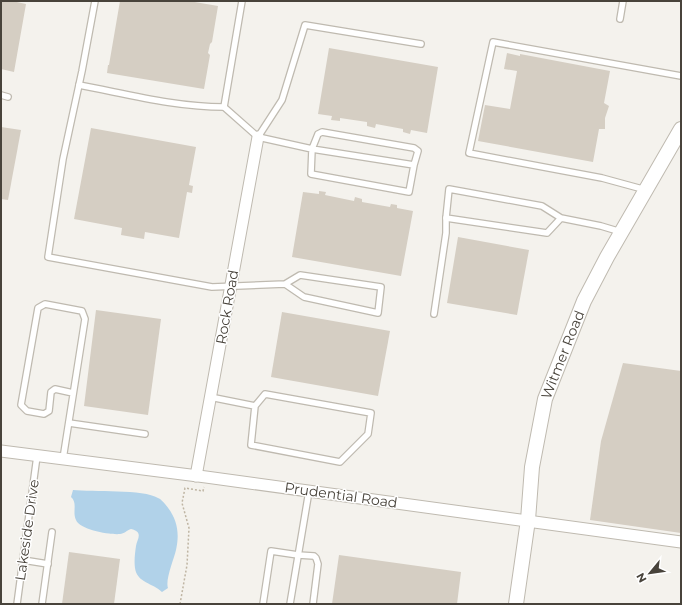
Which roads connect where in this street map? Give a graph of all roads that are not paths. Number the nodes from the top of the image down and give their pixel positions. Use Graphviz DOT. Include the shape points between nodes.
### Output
graph roads {
  1 [pos="94,1"];
  2 [pos="242,1"];
  3 [pos="623,1"];
  4 [pos="620,19"];
  5 [pos="421,44"];
  6 [pos="681,76"];
  7 [pos="79,85"];
  8 [pos="1,95"];
  9 [pos="8,97"];
  10 [pos="224,106"];
  11 [pos="681,129"];
  12 [pos="258,137"];
  13 [pos="312,149"];
  14 [pos="414,165"];
  15 [pos="646,190"];
  16 [pos="446,218"];
  17 [pos="561,218"];
  18 [pos="621,232"];
  19 [pos="284,284"];
  20 [pos="231,286"];
  21 [pos="434,314"];
  22 [pos="73,393"];
  23 [pos="210,397"];
  24 [pos="255,406"];
  25 [pos="68,424"];
  26 [pos="145,434"];
  27 [pos="1,451"];
  28 [pos="37,456"];
  29 [pos="63,459"];
  30 [pos="196,476"];
  31 [pos="309,491"];
  32 [pos="528,520"];
  33 [pos="52,532"];
  34 [pos="681,542"];
  35 [pos="298,556"];
  36 [pos="23,560"];
  37 [pos="48,564"];
  38 [pos="18,604"];
  39 [pos="42,604"];
  40 [pos="263,604"];
  41 [pos="290,604"];
  42 [pos="313,604"];
  43 [pos="516,604"];
  1 -- 7 [label="lane"];
  2 -- 10 [label="lane"];
  3 -- 4 [label="lane"];
  5 -- 12 [label="lane" via="305,25 282,100"];
  6 -- 15 [label="lane" via="493,42 469,153 602,178"];
  7 -- 10 [label="lane" via="181,104"];
  7 -- 20 [label="lane" via="63,159 48,257 212,287"];
  8 -- 9 [label="lane"];
  10 -- 12 [label="lane"];
  11 -- 15 [label="street, Witmer Road"];
  12 -- 13 [label="lane"];
  12 -- 20 [label="street, Rock Road"];
  13 -- 14 [label="lane"];
  13 -- 14 [label="lane" via="318,134 322,132 414,148 418,151"];
  13 -- 14 [label="lane" via="311,174 408,192"];
  15 -- 18 [label="street, Witmer Road"];
  16 -- 17 [label="lane" via="547,233"];
  16 -- 17 [label="lane" via="449,189 542,206"];
  16 -- 21 [label="lane"];
  17 -- 18 [label="lane"];
  18 -- 32 [label="street, Witmer Road" via="584,301 545,399 532,467"];
  19 -- 19 [label="lane" via="304,297 378,313 381,287 300,275"];
  19 -- 20 [label="lane"];
  20 -- 23 [label="street, Rock Road"];
  22 -- 22 [label="lane" via="85,319 82,311 45,304 38,308 21,405 27,411 44,414 49,411 51,392 55,389"];
  22 -- 25 [label="lane"];
  23 -- 24 [label="lane"];
  23 -- 30 [label="street, Rock Road"];
  24 -- 24 [label="lane" via="251,445 340,462 368,434 371,413 265,394"];
  25 -- 26 [label="lane"];
  25 -- 29 [label="lane"];
  27 -- 28 [label="street, Prudential Road"];
  28 -- 29 [label="street, Prudential Road"];
  28 -- 36 [label="lane, Lakeside Drive"];
  29 -- 30 [label="street, Prudential Road"];
  30 -- 31 [label="street, Prudential Road"];
  31 -- 32 [label="street, Prudential Road"];
  31 -- 35 [label="lane"];
  32 -- 34 [label="street, Prudential Road"];
  32 -- 43 [label="street, Witmer Road"];
  33 -- 37 [label="lane"];
  35 -- 40 [label="lane" via="271,551"];
  35 -- 41 [label="lane"];
  35 -- 42 [label="lane" via="314,556 318,561"];
  36 -- 37 [label="lane"];
  36 -- 38 [label="lane, Lakeside Drive"];
  37 -- 39 [label="lane"];
}
